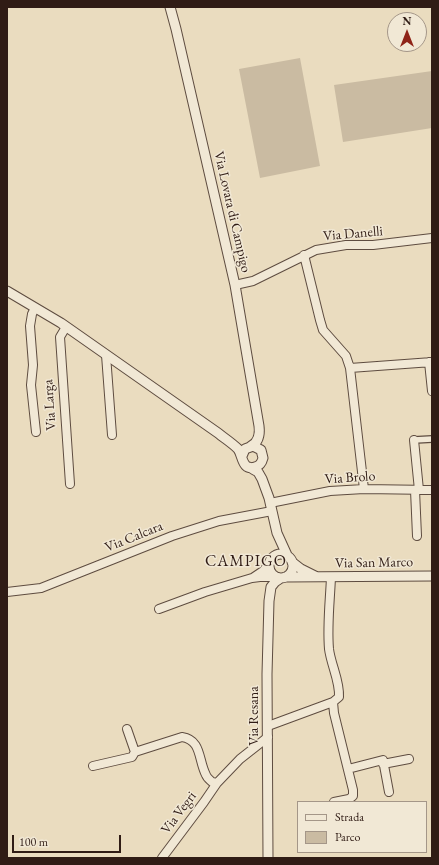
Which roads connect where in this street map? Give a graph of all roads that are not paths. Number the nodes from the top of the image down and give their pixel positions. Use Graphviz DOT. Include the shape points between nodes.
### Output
graph roads {
  1 [pos="170,7"];
  2 [pos="432,238"];
  3 [pos="304,255"];
  4 [pos="235,285"];
  5 [pos="7,291"];
  6 [pos="35,308"];
  7 [pos="66,327"];
  8 [pos="106,355"];
  9 [pos="431,362"];
  10 [pos="350,368"];
  11 [pos="432,391"];
  12 [pos="259,426"];
  13 [pos="36,432"];
  14 [pos="112,435"];
  15 [pos="432,439"];
  16 [pos="414,440"];
  17 [pos="229,442"];
  18 [pos="249,447"];
  19 [pos="242,456"];
  20 [pos="263,456"];
  21 [pos="249,467"];
  22 [pos="70,484"];
  23 [pos="364,489"];
  24 [pos="417,490"];
  25 [pos="432,490"];
  26 [pos="270,504"];
  27 [pos="276,529"];
  28 [pos="417,536"];
  29 [pos="290,558"];
  30 [pos="275,571"];
  31 [pos="432,576"];
  32 [pos="316,577"];
  33 [pos="253,578"];
  34 [pos="331,578"];
  35 [pos="7,592"];
  36 [pos="159,609"];
  37 [pos="333,702"];
  38 [pos="268,726"];
  39 [pos="127,728"];
  40 [pos="268,737"];
  41 [pos="135,752"];
  42 [pos="409,759"];
  43 [pos="383,764"];
  44 [pos="93,766"];
  45 [pos="348,769"];
  46 [pos="217,783"];
  47 [pos="389,792"];
  48 [pos="339,801"];
  49 [pos="162,858"];
  50 [pos="268,858"];
  1 -- 4 [label="street, Via Lovara di Campigo"];
  2 -- 3 [label="street, Via Danelli" via="332,247"];
  3 -- 4 [label="street, Via Danelli" via="253,281"];
  3 -- 10 [label="street" via="323,330 346,356"];
  4 -- 12 [label="street, Via Lovara di Campigo"];
  5 -- 6 [label="street"];
  6 -- 7 [label="street"];
  6 -- 13 [label="street" via="30,326 33,365 31,385"];
  7 -- 8 [label="street"];
  7 -- 22 [label="street, Via Larga" via="60,337"];
  8 -- 14 [label="street"];
  8 -- 17 [label="street"];
  9 -- 10 [label="street"];
  9 -- 11 [label="street"];
  10 -- 23 [label="street"];
  12 -- 18 [label="street, Via Lovara di Campigo" via="258,439"];
  12 -- 20 [label="street, Via Lovara di Campigo"];
  15 -- 16 [label="street"];
  16 -- 24 [label="street"];
  17 -- 18 [label="street"];
  17 -- 19 [label="street"];
  18 -- 19 [label="street" via="243,451"];
  18 -- 20 [label="street" via="259,449"];
  19 -- 21 [label="street" via="243,463"];
  20 -- 21 [label="street" via="259,465 255,468"];
  20 -- 26 [label="street, Via Lovara di Campigo"];
  21 -- 26 [label="street, Via Lovara di Campigo" via="260,475"];
  23 -- 24 [label="street, Via Brolo"];
  23 -- 26 [label="street, Via Brolo" via="330,491"];
  24 -- 25 [label="street, Via Brolo"];
  24 -- 28 [label="street"];
  26 -- 27 [label="street, Via Lovara di Campigo"];
  26 -- 35 [label="street, Via Calcara" via="172,536 41,588"];
  27 -- 29 [label="street, Via Lovara di Campigo"];
  27 -- 30 [label="street, Via Lovara di Campigo"];
  29 -- 30 [label="street" via="280,554"];
  29 -- 30 [label="street" via="293,565 291,572"];
  29 -- 32 [label="street, Via San Marco" via="301,569"];
  30 -- 32 [label="street, Via San Marco"];
  30 -- 33 [label="street"];
  30 -- 33 [label="street" via="263,571"];
  30 -- 38 [label="street, Via Resana" via="270,591"];
  31 -- 34 [label="street, Via San Marco"];
  32 -- 34 [label="street, Via San Marco"];
  33 -- 36 [label="street"];
  34 -- 37 [label="street" via="329,648 339,689 338,697"];
  37 -- 38 [label="street"];
  37 -- 45 [label="street"];
  38 -- 40 [label="street, Via Resana"];
  39 -- 41 [label="street"];
  40 -- 46 [label="street, Via Vegri" via="240,759"];
  40 -- 50 [label="street, Via Resana"];
  41 -- 44 [label="street" via="132,757"];
  41 -- 46 [label="street, Via Vegri" via="182,737 190,738 195,743 206,776"];
  42 -- 43 [label="street"];
  43 -- 45 [label="street" via="383,760"];
  43 -- 47 [label="street"];
  45 -- 48 [label="street" via="353,796"];
  46 -- 49 [label="street, Via Vegri"];
}
